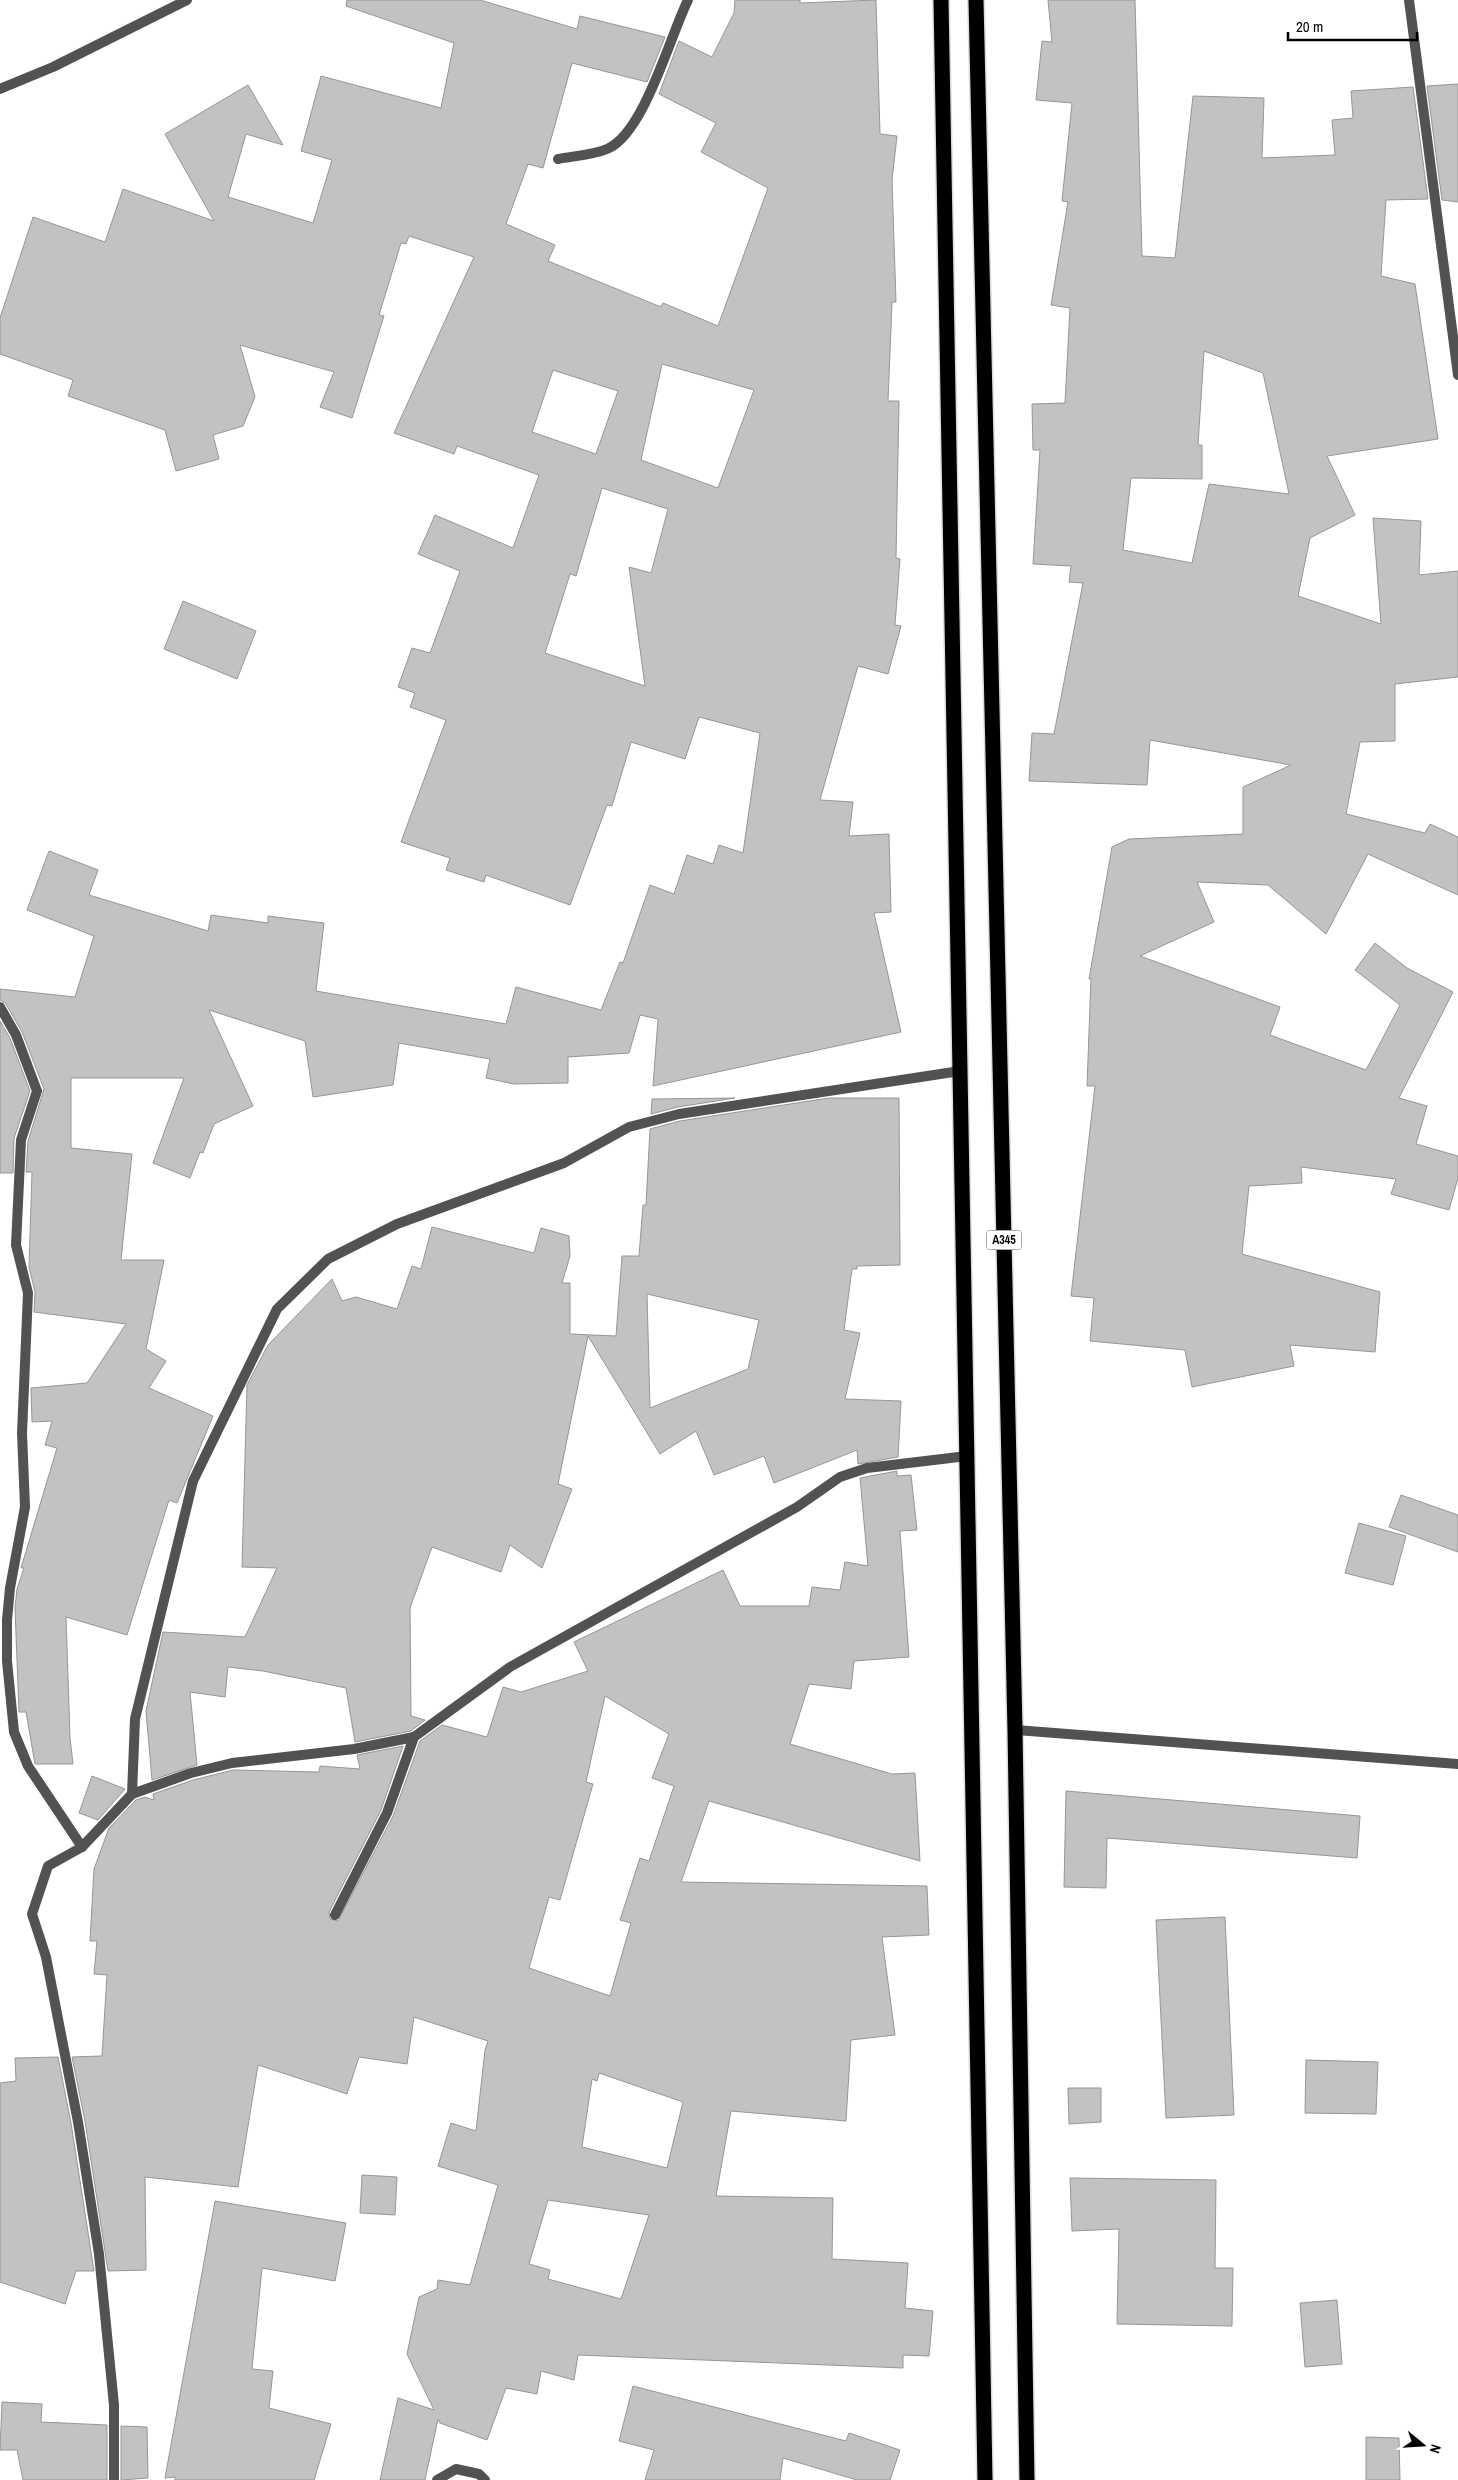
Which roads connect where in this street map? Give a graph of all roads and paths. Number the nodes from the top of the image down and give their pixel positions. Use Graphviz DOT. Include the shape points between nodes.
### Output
graph roads {
  1 [pos="187,0"];
  2 [pos="688,0"];
  3 [pos="941,0"];
  4 [pos="976,0"];
  5 [pos="1409,0"];
  6 [pos="0,89"];
  7 [pos="558,159"];
  8 [pos="1458,375"];
  9 [pos="0,1007"];
  10 [pos="960,1071"];
  11 [pos="967,1456"];
  12 [pos="1015,1730"];
  13 [pos="414,1737"];
  14 [pos="1458,1764"];
  15 [pos="132,1794"];
  16 [pos="82,1847"];
  17 [pos="335,1915"];
  18 [pos="114,2480"];
  19 [pos="437,2480"];
  20 [pos="485,2480"];
  21 [pos="985,2480"];
  22 [pos="1027,2480"];
  1 -- 6 [label="street" via="53,67"];
  2 -- 7 [label="street" via="651,91 631,130 608,149"];
  3 -- 10 [label="highway"];
  4 -- 12 [label="highway, A345"];
  5 -- 8 [label="street"];
  9 -- 16 [label="street" via="16,1035 37,1091 21,1140 16,1245 28,1293 22,1433 25,1507 10,1588 7,1661 14,1732 28,1766"];
  10 -- 11 [label="highway"];
  10 -- 15 [label="street" via="679,1114 629,1127 564,1163 397,1224 328,1259 277,1309 193,1481 135,1719"];
  11 -- 13 [label="street" via="867,1468 840,1477 797,1507 510,1668"];
  11 -- 21 [label="highway"];
  12 -- 14 [label="street"];
  12 -- 22 [label="highway, A345"];
  13 -- 15 [label="street" via="354,1749 232,1763 191,1773"];
  13 -- 17 [label="street" via="387,1813"];
  15 -- 16 [label="street"];
  16 -- 18 [label="street" via="48,1866 32,1914 46,1957 78,2122 99,2254 114,2406"];
  19 -- 20 [label="street" via="456,2469 479,2474"];
}
